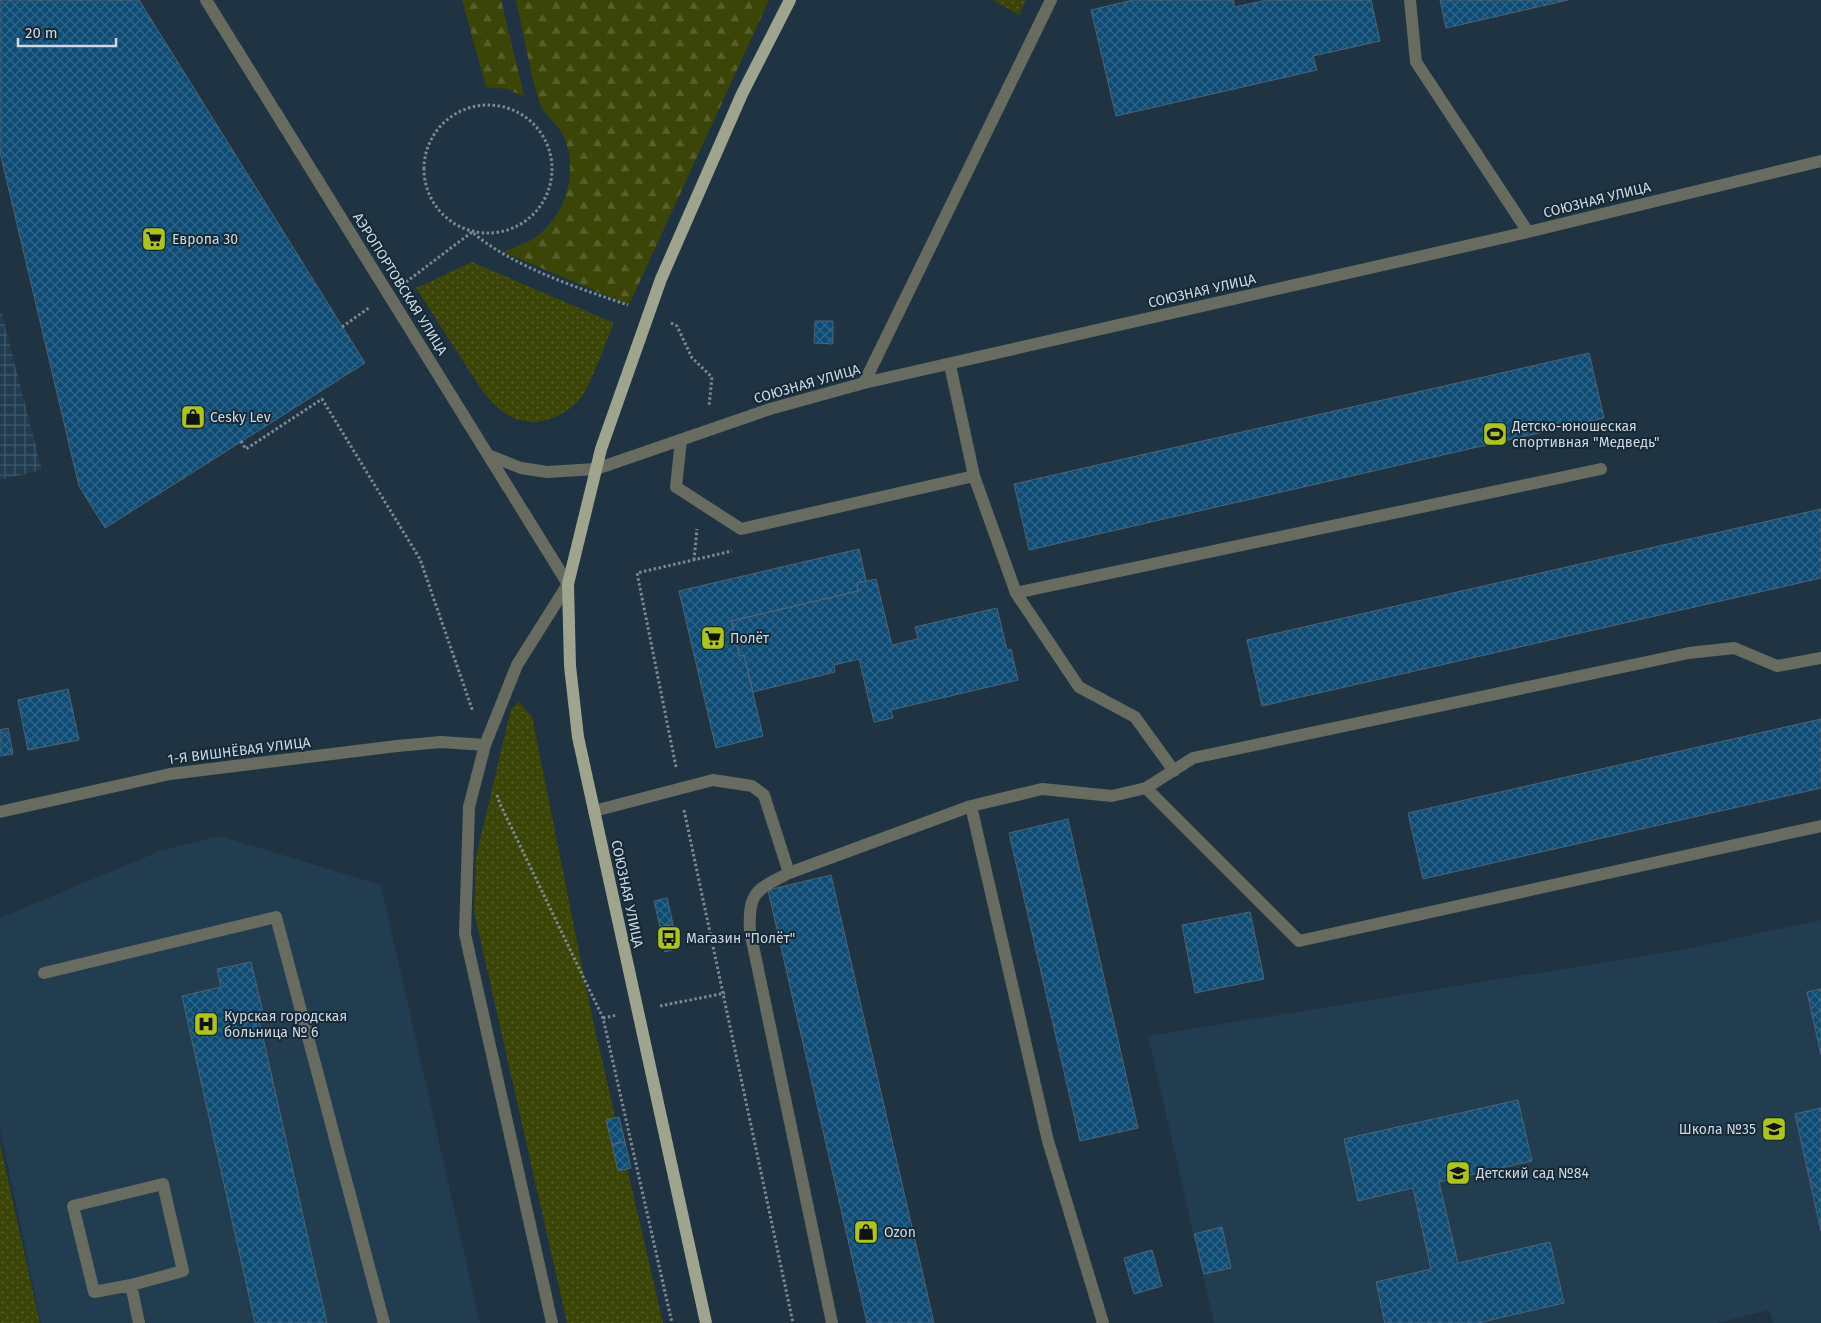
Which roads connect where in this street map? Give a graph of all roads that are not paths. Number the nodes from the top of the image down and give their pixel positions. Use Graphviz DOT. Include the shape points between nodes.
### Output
graph roads {
  1 [pos="206,0"];
  2 [pos="790,0"];
  3 [pos="1051,0"];
  4 [pos="1410,0"];
  5 [pos="1821,161"];
  6 [pos="1528,232"];
  7 [pos="950,365"];
  8 [pos="864,383"];
  9 [pos="681,440"];
  10 [pos="488,455"];
  11 [pos="596,469"];
  12 [pos="1600,469"];
  13 [pos="974,476"];
  14 [pos="568,584"];
  15 [pos="1016,593"];
  16 [pos="1821,658"];
  17 [pos="485,745"];
  18 [pos="1174,770"];
  19 [pos="1146,788"];
  20 [pos="971,806"];
  21 [pos="594,811"];
  22 [pos="0,812"];
  23 [pos="1821,826"];
  24 [pos="788,873"];
  25 [pos="44,973"];
  26 [pos="131,1285"];
  27 [pos="139,1323"];
  28 [pos="384,1323"];
  29 [pos="552,1323"];
  30 [pos="706,1323"];
  31 [pos="832,1323"];
  32 [pos="1104,1323"];
  1 -- 10 [label="street, АЭРОПОРТОВСКАЯ УЛИЦА"];
  2 -- 11 [label="main road, СОЮЗНАЯ УЛИЦА" via="742,94 665,270"];
  3 -- 8 [label="street"];
  4 -- 6 [label="street" via="1416,62"];
  5 -- 6 [label="street, СОЮЗНАЯ УЛИЦА"];
  6 -- 7 [label="street, СОЮЗНАЯ УЛИЦА"];
  7 -- 8 [label="street, СОЮЗНАЯ УЛИЦА"];
  7 -- 13 [label="street"];
  8 -- 9 [label="street, СОЮЗНАЯ УЛИЦА" via="770,409"];
  9 -- 11 [label="street, СОЮЗНАЯ УЛИЦА"];
  9 -- 13 [label="street" via="676,487 741,529"];
  10 -- 11 [label="street" via="521,468 547,472"];
  10 -- 14 [label="street, АЭРОПОРТОВСКАЯ УЛИЦА"];
  11 -- 14 [label="main road, СОЮЗНАЯ УЛИЦА"];
  12 -- 15 [label="street"];
  13 -- 15 [label="street"];
  14 -- 17 [label="street" via="517,665"];
  14 -- 21 [label="main road, СОЮЗНАЯ УЛИЦА" via="570,666 578,737"];
  15 -- 18 [label="street" via="1080,687 1134,717"];
  16 -- 18 [label="street" via="1777,666 1734,648 1689,653 1193,758"];
  17 -- 22 [label="street, 1-Я ВИШНЁВАЯ УЛИЦА" via="441,742 170,774"];
  17 -- 29 [label="street" via="469,807 465,934"];
  18 -- 19 [label="street"];
  19 -- 20 [label="street" via="1112,796 1042,788"];
  19 -- 23 [label="street" via="1299,941"];
  20 -- 24 [label="street"];
  20 -- 32 [label="street" via="1048,1141"];
  21 -- 24 [label="street" via="713,780 752,786 764,795"];
  21 -- 30 [label="main road, СОЮЗНАЯ УЛИЦА"];
  24 -- 31 [label="street" via="760,888 749,910 750,931"];
  25 -- 28 [label="street" via="276,917"];
  26 -- 26 [label="street" via="183,1270 163,1184 73,1206 94,1292"];
  26 -- 27 [label="street"];
}
